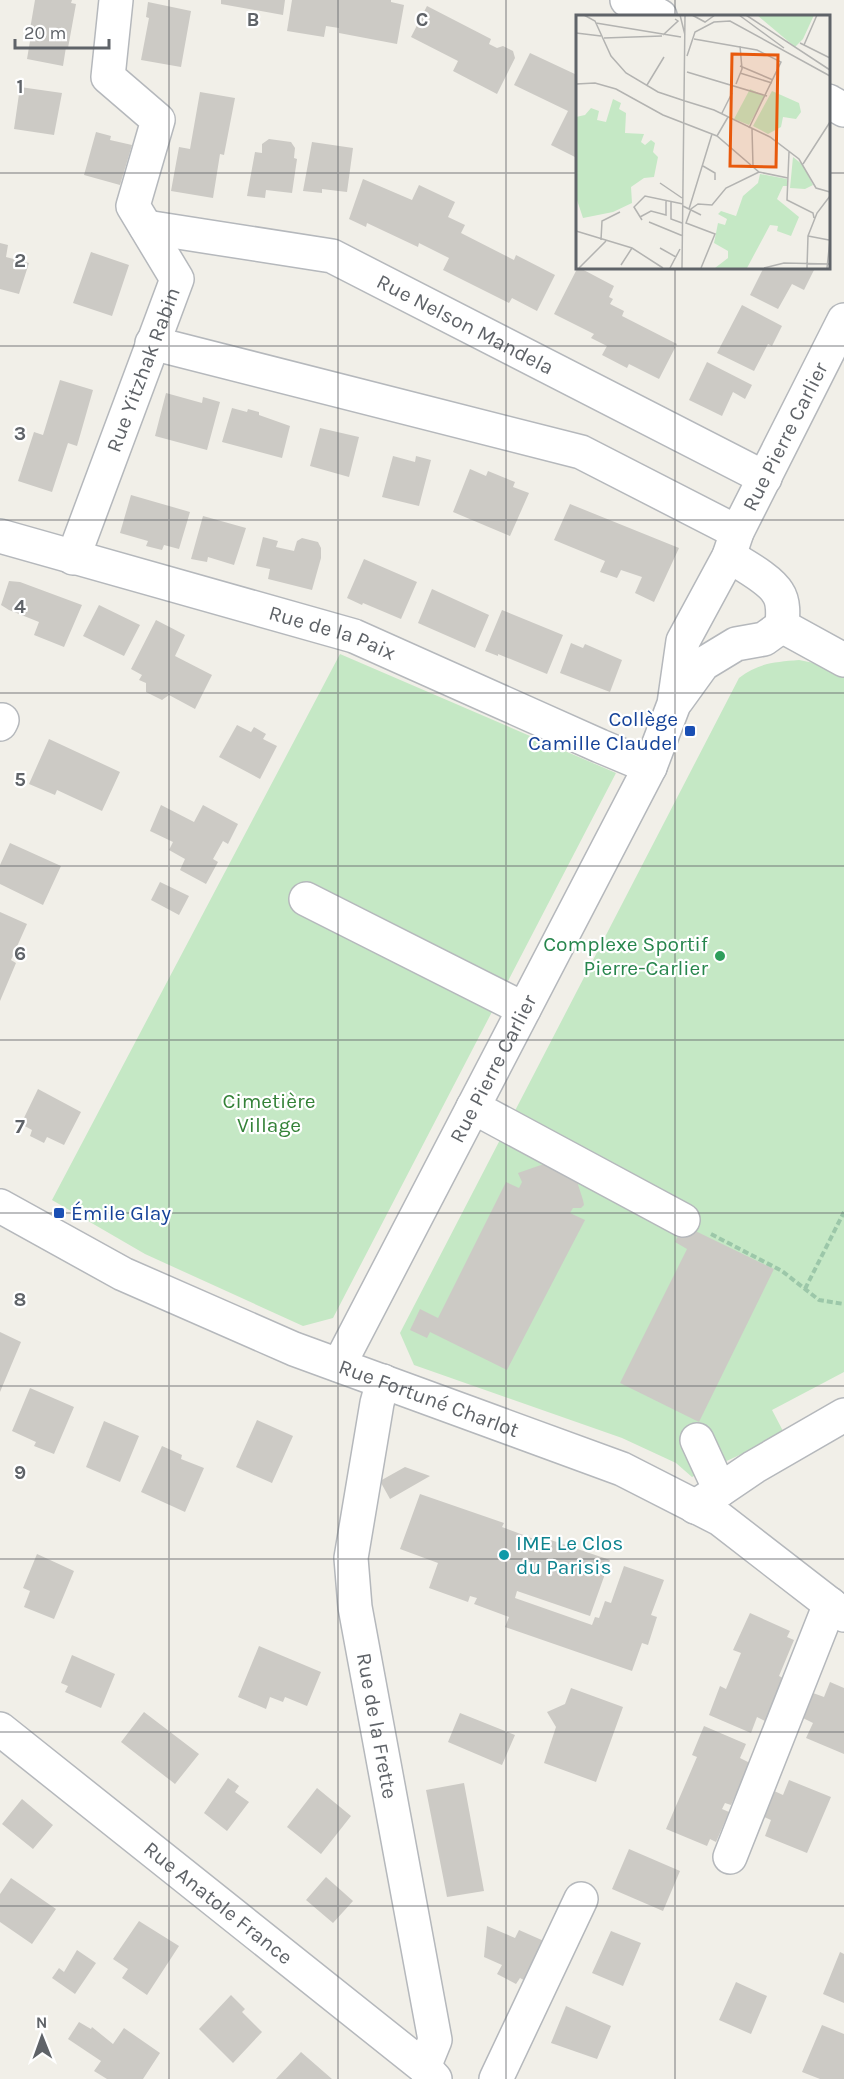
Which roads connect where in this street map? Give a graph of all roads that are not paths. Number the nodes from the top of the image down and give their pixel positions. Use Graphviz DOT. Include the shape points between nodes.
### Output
graph roads {
  1 [pos="116,0"];
  2 [pos="627,0"];
  3 [pos="658,15"];
  4 [pos="829,102"];
  5 [pos="844,110"];
  6 [pos="146,227"];
  7 [pos="844,320"];
  8 [pos="152,343"];
  9 [pos="765,478"];
  10 [pos="0,536"];
  11 [pos="733,544"];
  12 [pos="73,558"];
  13 [pos="783,626"];
  14 [pos="844,660"];
  15 [pos="674,704"];
  16 [pos="650,766"];
  17 [pos="306,898"];
  18 [pos="524,1009"];
  19 [pos="473,1107"];
  20 [pos="0,1206"];
  21 [pos="683,1220"];
  22 [pos="339,1365"];
  23 [pos="383,1381"];
  24 [pos="844,1415"];
  25 [pos="697,1440"];
  26 [pos="707,1498"];
  27 [pos="837,1610"];
  28 [pos="0,1729"];
  29 [pos="730,1857"];
  30 [pos="581,1899"];
  31 [pos="429,2073"];
  32 [pos="496,2079"];
  1 -- 6 [label="street, Rue Yitzhak Rabin" via="108,77 158,120 133,206"];
  2 -- 3 [label="street"];
  4 -- 5 [label="street"];
  6 -- 8 [label="street, Rue Yitzhak Rabin" via="177,279"];
  6 -- 9 [label="street, Rue Nelson Mandela" via="332,256"];
  7 -- 9 [label="street, Rue Pierre Carlier"];
  8 -- 11 [label="street" via="581,452"];
  8 -- 12 [label="street, Rue Yitzhak Rabin"];
  9 -- 11 [label="street, Rue Pierre Carlier"];
  10 -- 12 [label="street, Rue de la Paix"];
  11 -- 13 [label="street" via="778,593"];
  11 -- 15 [label="street, Rue Pierre Carlier" via="683,642"];
  12 -- 16 [label="street, Rue de la Paix" via="354,636"];
  13 -- 14 [label="street"];
  13 -- 15 [label="street, Rue Pierre Carlier" via="764,639 736,644 703,664"];
  15 -- 16 [label="street, Rue Pierre Carlier"];
  16 -- 18 [label="street, Rue Pierre Carlier"];
  17 -- 18 [label="street"];
  18 -- 19 [label="street, Rue Pierre Carlier"];
  19 -- 21 [label="street"];
  19 -- 22 [label="street, Rue Pierre Carlier"];
  20 -- 22 [label="street, Rue Fortuné Charlot" via="123,1274"];
  22 -- 23 [label="street, Rue Fortuné Charlot"];
  23 -- 26 [label="street, Rue Fortuné Charlot"];
  23 -- 31 [label="street, Rue de la Frette" via="351,1558 367,1679 435,2040"];
  24 -- 26 [label="street"];
  25 -- 26 [label="street"];
  26 -- 27 [label="street, Rue Fortuné Charlot" via="720,1519"];
  27 -- 29 [label="street"];
  28 -- 31 [label="street, Rue Anatole France"];
  30 -- 32 [label="street"];
}
